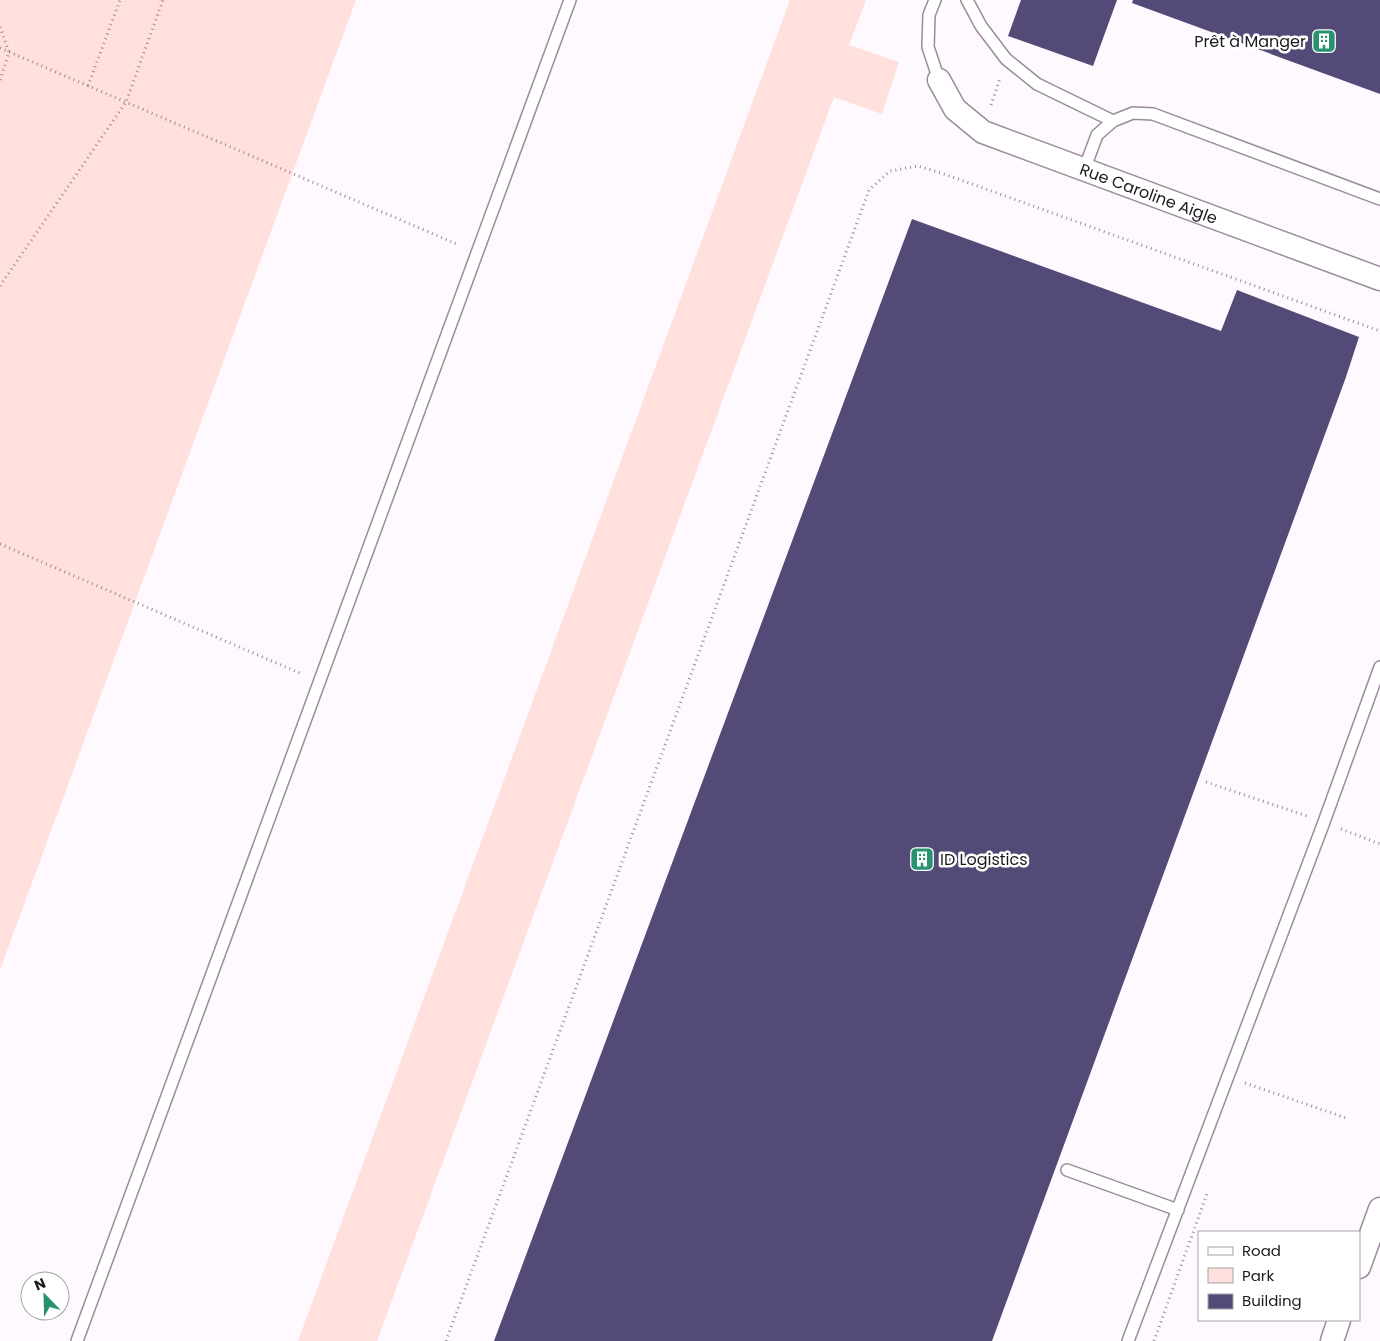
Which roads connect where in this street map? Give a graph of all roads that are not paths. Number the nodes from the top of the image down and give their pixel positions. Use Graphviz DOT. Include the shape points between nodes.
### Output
graph roads {
  1 [pos="570,0"];
  2 [pos="935,0"];
  3 [pos="967,0"];
  4 [pos="939,80"];
  5 [pos="1113,121"];
  6 [pos="1084,170"];
  7 [pos="1380,199"];
  8 [pos="1380,279"];
  9 [pos="1380,666"];
  10 [pos="1067,1170"];
  11 [pos="1380,1208"];
  12 [pos="1178,1210"];
  13 [pos="1360,1264"];
  14 [pos="1340,1321"];
  15 [pos="77,1341"];
  16 [pos="1128,1341"];
  17 [pos="1332,1341"];
  1 -- 15 [label="lane"];
  2 -- 4 [label="lane" via="929,15 928,47"];
  3 -- 5 [label="lane" via="981,26 1006,59 1037,84"];
  4 -- 6 [label="street, Rue Caroline Aigle" via="956,108 983,132"];
  5 -- 6 [label="lane" via="1096,136"];
  5 -- 7 [label="lane" via="1133,113 1153,114"];
  6 -- 8 [label="street, Rue Caroline Aigle"];
  9 -- 12 [label="lane"];
  10 -- 12 [label="lane"];
  11 -- 13 [label="street"];
  12 -- 16 [label="lane"];
  14 -- 17 [label="street"];
}
